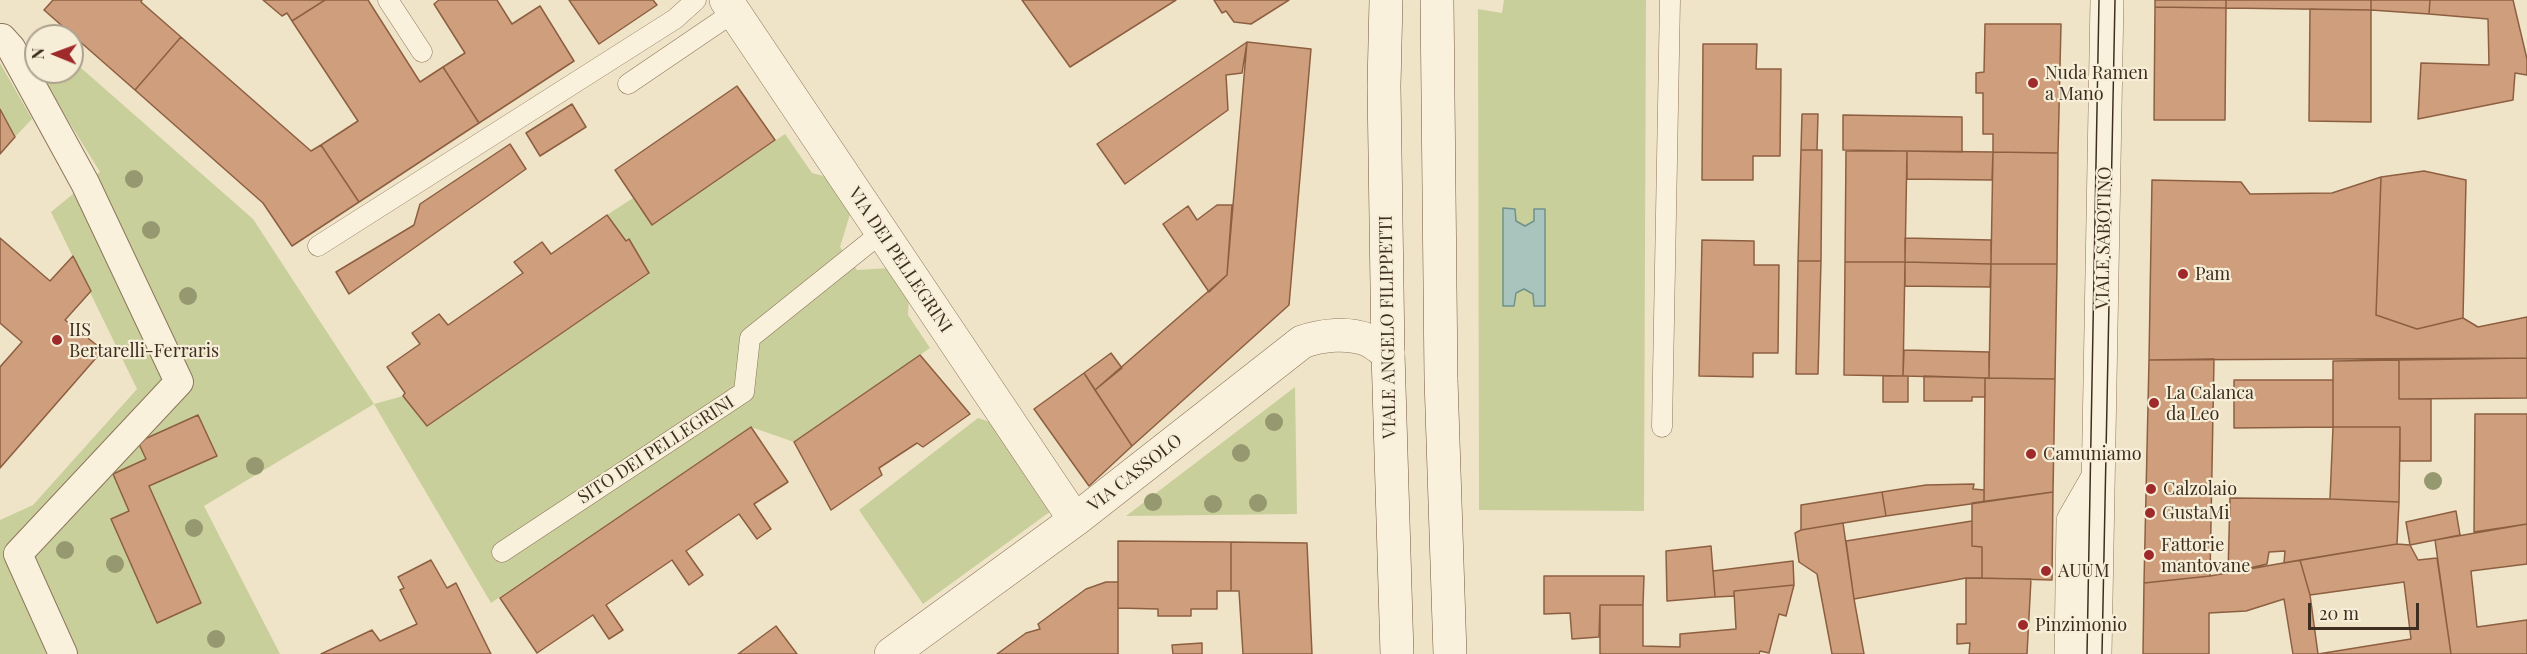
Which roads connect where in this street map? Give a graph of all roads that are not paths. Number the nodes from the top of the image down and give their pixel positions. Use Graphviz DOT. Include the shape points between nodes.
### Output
graph roads {
  1 [pos="388,0"];
  2 [pos="696,0"];
  3 [pos="1386,0"];
  4 [pos="1670,0"];
  5 [pos="2107,0"];
  6 [pos="1434,2"];
  7 [pos="730,6"];
  8 [pos="2,38"];
  9 [pos="422,52"];
  10 [pos="628,84"];
  11 [pos="881,232"];
  12 [pos="318,246"];
  13 [pos="1388,353"];
  14 [pos="1662,427"];
  15 [pos="2099,477"];
  16 [pos="1075,520"];
  17 [pos="502,552"];
  18 [pos="9,563"];
  19 [pos="63,654"];
  20 [pos="891,654"];
  21 [pos="1396,654"];
  22 [pos="1450,654"];
  23 [pos="2071,654"];
  24 [pos="2095,654"];
  1 -- 9 [label="lane"];
  2 -- 12 [label="lane" via="675,19"];
  3 -- 13 [label="street, VIALE ANGELO FILIPPETTI"];
  4 -- 14 [label="lane"];
  5 -- 15 [label="street, VIALE SABOTINO"];
  6 -- 22 [label="street"];
  7 -- 10 [label="lane"];
  7 -- 11 [label="street, VIA DEI PELLEGRINI"];
  8 -- 18 [label="street" via="85,183 178,382"];
  11 -- 16 [label="street, VIA DEI PELLEGRINI"];
  11 -- 17 [label="lane, SITO DEI PELLEGRINI" via="750,338 744,392"];
  13 -- 16 [label="street, VIA CASSOLO" via="1368,340 1346,336 1316,337 1302,342"];
  13 -- 21 [label="street, VIALE ANGELO FILIPPETTI"];
  15 -- 23 [label="street, VIALE SABOTINO" via="2073,521"];
  15 -- 24 [label="street, VIALE SABOTINO"];
  16 -- 20 [label="street, VIA CASSOLO"];
  18 -- 19 [label="street"];
}
